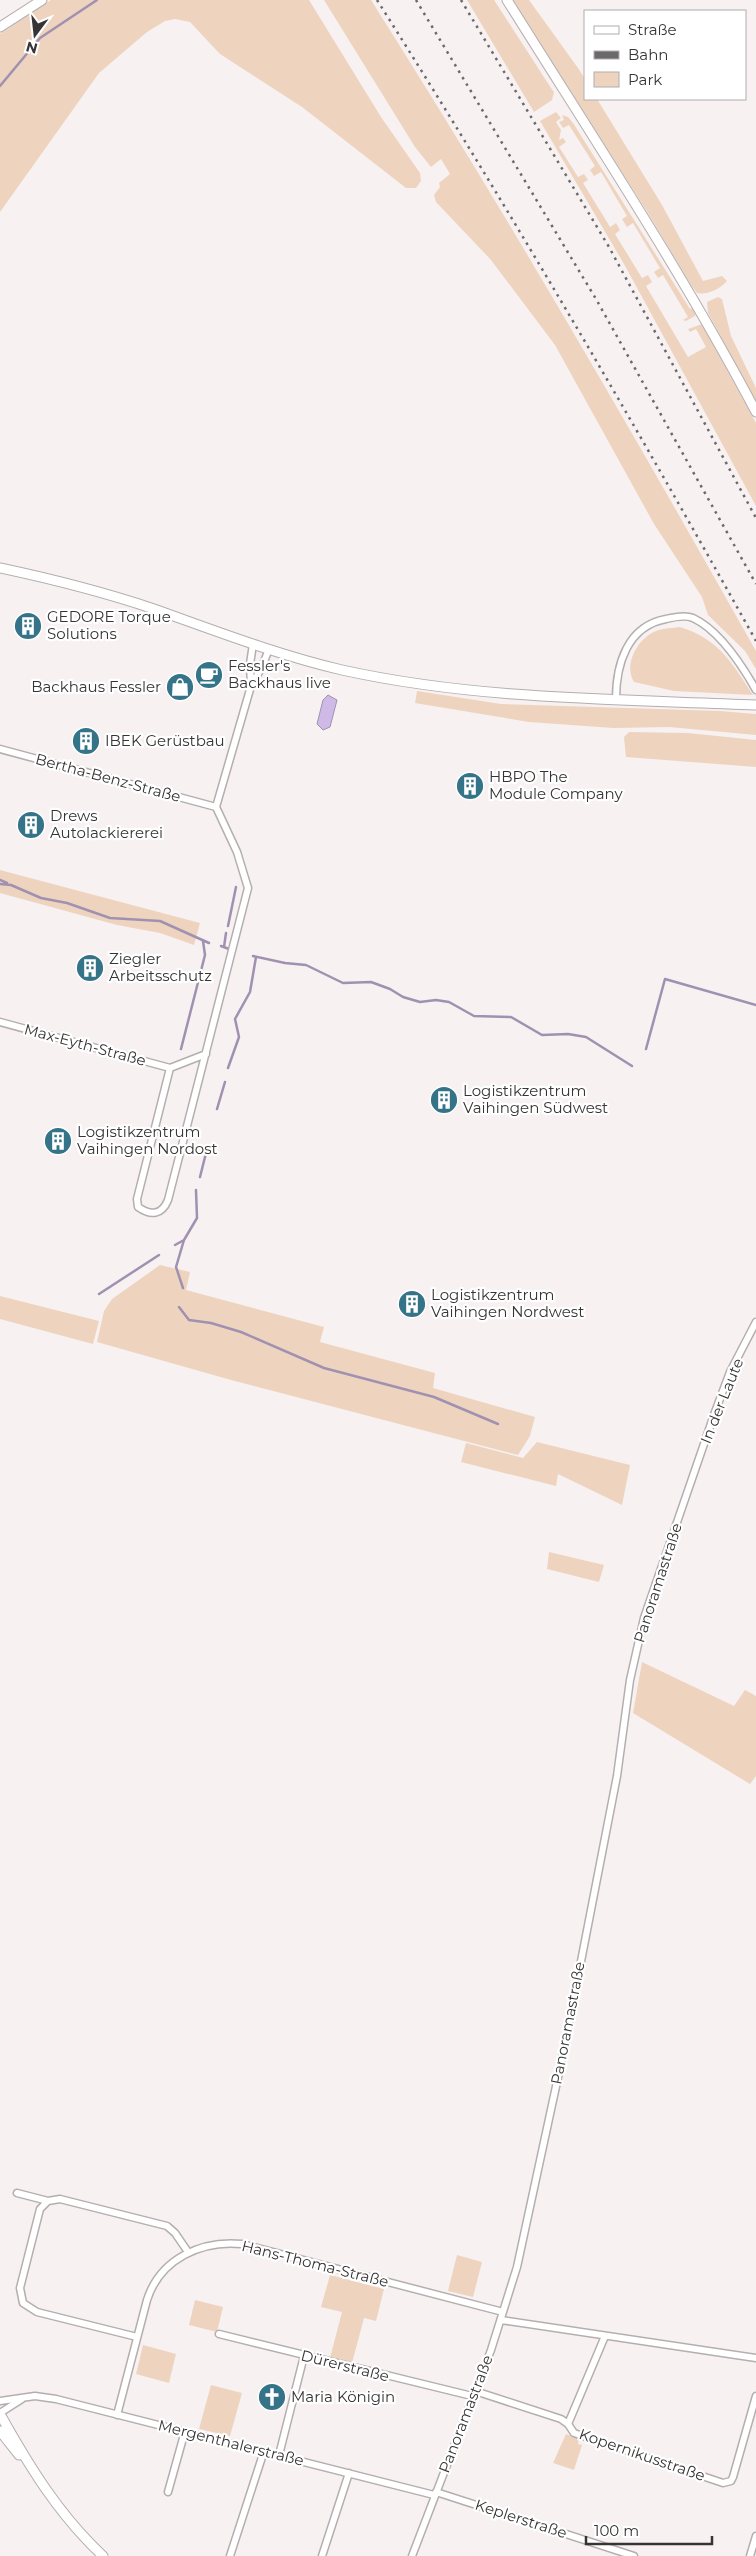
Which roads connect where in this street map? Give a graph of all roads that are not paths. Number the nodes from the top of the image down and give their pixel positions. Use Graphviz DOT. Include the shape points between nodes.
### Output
graph roads {
  1 [pos="42,0"];
  2 [pos="507,0"];
  3 [pos="0,27"];
  4 [pos="756,412"];
  5 [pos="0,568"];
  6 [pos="253,644"];
  7 [pos="269,649"];
  8 [pos="251,686"];
  9 [pos="756,690"];
  10 [pos="616,699"];
  11 [pos="756,705"];
  12 [pos="0,749"];
  13 [pos="216,807"];
  14 [pos="0,1022"];
  15 [pos="206,1054"];
  16 [pos="170,1068"];
  17 [pos="756,1322"];
  18 [pos="691,1482"];
  19 [pos="17,2193"];
  20 [pos="48,2201"];
  21 [pos="188,2252"];
  22 [pos="503,2312"];
  23 [pos="501,2320"];
  24 [pos="219,2334"];
  25 [pos="605,2336"];
  26 [pos="137,2337"];
  27 [pos="304,2356"];
  28 [pos="756,2358"];
  29 [pos="473,2393"];
  30 [pos="756,2396"];
  31 [pos="28,2397"];
  32 [pos="0,2401"];
  33 [pos="0,2413"];
  34 [pos="117,2414"];
  35 [pos="568,2424"];
  36 [pos="0,2431"];
  37 [pos="185,2431"];
  38 [pos="264,2451"];
  39 [pos="279,2455"];
  40 [pos="32,2471"];
  41 [pos="349,2473"];
  42 [pos="168,2492"];
  43 [pos="435,2493"];
  44 [pos="756,2536"];
  45 [pos="103,2556"];
  46 [pos="230,2556"];
  47 [pos="322,2556"];
  48 [pos="412,2556"];
  49 [pos="634,2556"];
  50 [pos="750,2556"];
  1 -- 3 [label="street"];
  2 -- 4 [label="street" via="649,226"];
  5 -- 6 [label="street" via="100,593"];
  6 -- 7 [label="street"];
  6 -- 8 [label="street"];
  7 -- 8 [label="street"];
  7 -- 10 [label="street" via="363,674 465,691"];
  8 -- 13 [label="street"];
  9 -- 10 [label="street" via="740,663 711,632 692,618 679,617 662,619 647,626 628,644 620,664"];
  10 -- 11 [label="street"];
  12 -- 13 [label="street, Bertha-Benz-Straße"];
  13 -- 15 [label="street" via="240,860 248,888"];
  14 -- 16 [label="street, Max-Eyth-Straße"];
  15 -- 16 [label="street"];
  15 -- 16 [label="street" via="165,1209 155,1214 146,1213 138,1207 137,1199"];
  17 -- 18 [label="street, In der Laute" via="730,1372"];
  18 -- 22 [label="street, Panoramastraße" via="644,1618 563,2054 517,2267"];
  19 -- 20 [label="street"];
  20 -- 21 [label="street" via="66,2200 157,2222 175,2232"];
  20 -- 26 [label="street" via="38,2214 20,2288 22,2303 37,2312"];
  21 -- 22 [label="street, Hans-Thoma-Straße" via="216,2244 242,2244"];
  21 -- 26 [label="street, Hans-Thoma-Straße" via="170,2264 154,2284"];
  22 -- 23 [label="street, Panoramastraße"];
  23 -- 25 [label="street"];
  23 -- 29 [label="street, Panoramastraße"];
  24 -- 27 [label="street, Dürerstraße"];
  25 -- 28 [label="street"];
  25 -- 35 [label="street"];
  26 -- 34 [label="street, Hans-Thoma-Straße"];
  27 -- 29 [label="street, Dürerstraße"];
  27 -- 39 [label="street"];
  29 -- 35 [label="street, Kopernikusstraße"];
  29 -- 43 [label="street, Panoramastraße"];
  30 -- 35 [label="street, Kopernikusstraße" via="733,2477 724,2483 574,2433"];
  31 -- 32 [label="street, Mergenthalerstraße"];
  31 -- 33 [label="street"];
  31 -- 34 [label="street, Mergenthalerstraße" via="49,2398"];
  33 -- 40 [label="street"];
  34 -- 37 [label="street, Mergenthalerstraße"];
  36 -- 40 [label="street"];
  37 -- 38 [label="street, Mergenthalerstraße"];
  37 -- 42 [label="street"];
  38 -- 39 [label="street, Mergenthalerstraße"];
  38 -- 46 [label="street"];
  39 -- 41 [label="street, Mergenthalerstraße"];
  40 -- 45 [label="street" via="87,2541"];
  41 -- 43 [label="street, Mergenthalerstraße"];
  41 -- 47 [label="street"];
  43 -- 48 [label="street, Panoramastraße"];
  43 -- 49 [label="street, Keplerstraße"];
  44 -- 50 [label="street"];
}
